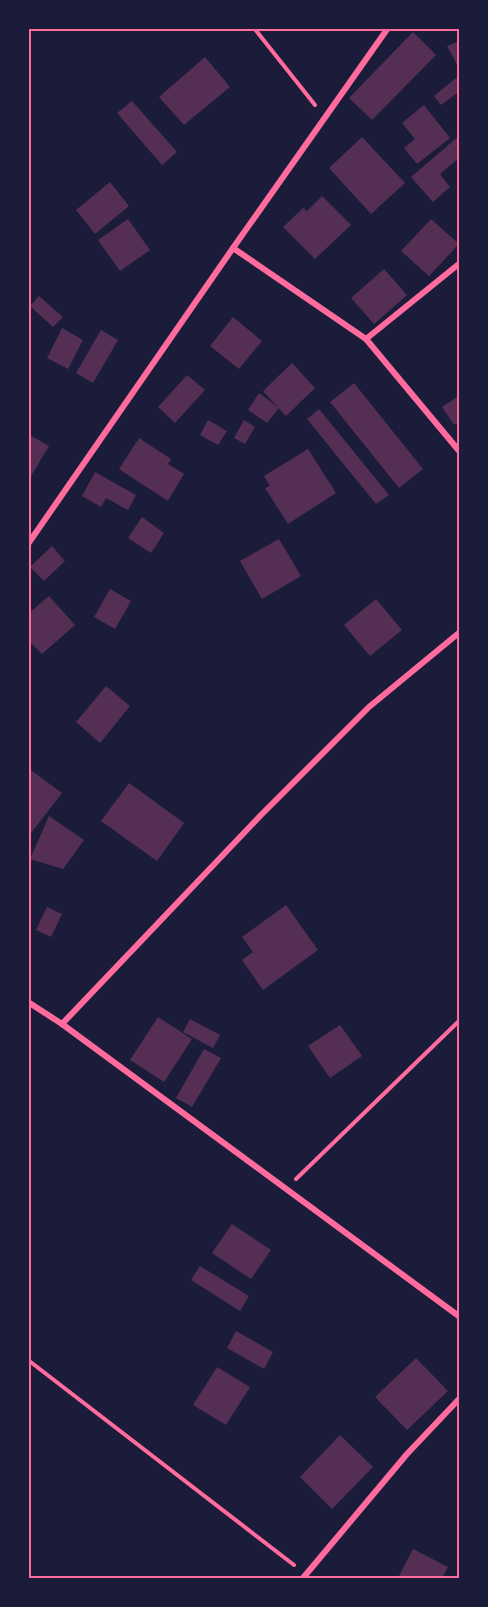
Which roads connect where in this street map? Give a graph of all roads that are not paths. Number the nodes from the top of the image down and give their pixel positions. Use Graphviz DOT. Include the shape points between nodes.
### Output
graph roads {
  1 [pos="388,28"];
  2 [pos="233,248"];
  3 [pos="459,263"];
  4 [pos="366,339"];
  5 [pos="459,452"];
  6 [pos="28,544"];
  7 [pos="459,632"];
  8 [pos="28,1002"];
  9 [pos="62,1024"];
  10 [pos="459,1317"];
  11 [pos="459,1398"];
  12 [pos="305,1577"];
  1 -- 2 [label="street"];
  2 -- 4 [label="street"];
  2 -- 6 [label="street"];
  3 -- 4 [label="street"];
  4 -- 5 [label="street"];
  7 -- 9 [label="street" via="369,707"];
  8 -- 9 [label="street"];
  9 -- 10 [label="street"];
  11 -- 12 [label="street"];
}
